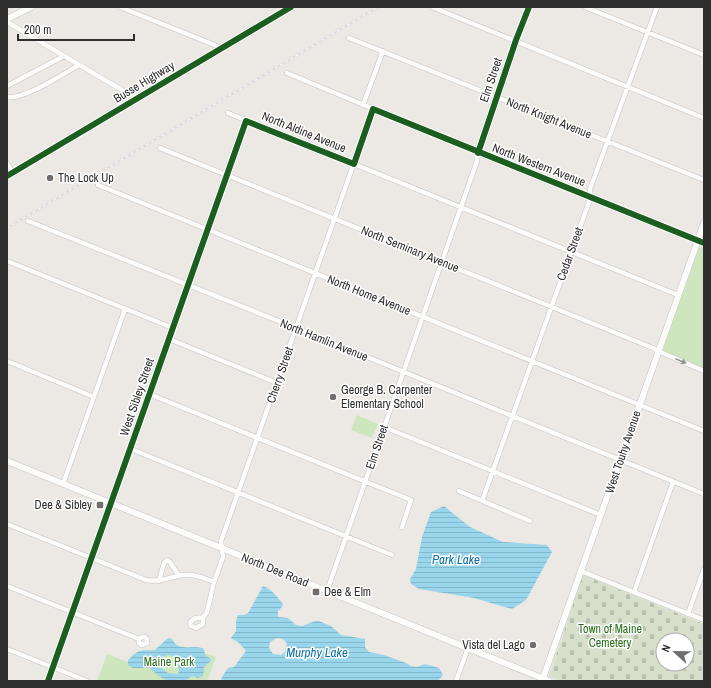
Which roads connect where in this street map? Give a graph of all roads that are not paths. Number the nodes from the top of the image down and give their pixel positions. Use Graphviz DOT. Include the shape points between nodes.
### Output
graph roads {
  1 [pos="31,7"];
  2 [pos="120,7"];
  3 [pos="291,7"];
  4 [pos="432,7"];
  5 [pos="529,7"];
  6 [pos="585,7"];
  7 [pos="658,7"];
  8 [pos="7,21"];
  9 [pos="648,32"];
  10 [pos="349,38"];
  11 [pos="516,40"];
  12 [pos="222,48"];
  13 [pos="383,51"];
  14 [pos="704,55"];
  15 [pos="64,56"];
  16 [pos="79,65"];
  17 [pos="287,74"];
  18 [pos="7,86"];
  19 [pos="628,87"];
  20 [pos="7,97"];
  21 [pos="497,97"];
  22 [pos="137,99"];
  23 [pos="363,105"];
  24 [pos="373,110"];
  25 [pos="228,113"];
  26 [pos="704,118"];
  27 [pos="246,121"];
  28 [pos="608,142"];
  29 [pos="160,148"];
  30 [pos="478,153"];
  31 [pos="7,163"];
  32 [pos="354,164"];
  33 [pos="13,173"];
  34 [pos="227,175"];
  35 [pos="7,176"];
  36 [pos="704,180"];
  37 [pos="98,185"];
  38 [pos="589,196"];
  39 [pos="461,207"];
  40 [pos="335,219"];
  41 [pos="28,221"];
  42 [pos="704,223"];
  43 [pos="208,230"];
  44 [pos="698,241"];
  45 [pos="704,243"];
  46 [pos="571,251"];
  47 [pos="7,261"];
  48 [pos="442,262"];
  49 [pos="315,274"];
  50 [pos="188,285"];
  51 [pos="678,295"];
  52 [pos="551,306"];
  53 [pos="125,309"];
  54 [pos="423,317"];
  55 [pos="173,328"];
  56 [pos="296,328"];
  57 [pos="169,339"];
  58 [pos="658,351"];
  59 [pos="7,361"];
  60 [pos="531,361"];
  61 [pos="704,370"];
  62 [pos="404,372"];
  63 [pos="277,383"];
  64 [pos="150,394"];
  65 [pos="94,397"];
  66 [pos="639,406"];
  67 [pos="512,416"];
  68 [pos="384,427"];
  69 [pos="704,431"];
  70 [pos="257,438"];
  71 [pos="131,449"];
  72 [pos="620,460"];
  73 [pos="7,461"];
  74 [pos="492,471"];
  75 [pos="365,482"];
  76 [pos="673,482"];
  77 [pos="63,484"];
  78 [pos="459,491"];
  79 [pos="238,493"];
  80 [pos="704,494"];
  81 [pos="482,500"];
  82 [pos="111,503"];
  83 [pos="600,515"];
  84 [pos="530,521"];
  85 [pos="7,524"];
  86 [pos="402,527"];
  87 [pos="346,537"];
  88 [pos="222,549"];
  89 [pos="392,555"];
  90 [pos="92,558"];
  91 [pos="704,569"];
  92 [pos="580,571"];
  93 [pos="179,576"];
  94 [pos="159,581"];
  95 [pos="214,582"];
  96 [pos="7,586"];
  97 [pos="327,591"];
  98 [pos="634,592"];
  99 [pos="72,613"];
  100 [pos="688,614"];
  101 [pos="203,618"];
  102 [pos="704,620"];
  103 [pos="139,639"];
  104 [pos="468,648"];
  105 [pos="7,649"];
  106 [pos="52,667"];
  107 [pos="545,680"];
  108 [pos="48,681"];
  109 [pos="87,681"];
  110 [pos="456,681"];
  1 -- 8 [label="main road"];
  2 -- 12 [label="street"];
  3 -- 12 [label="main road, Busse Highway"];
  4 -- 11 [label="street"];
  5 -- 11 [label="street, Elm Street"];
  6 -- 9 [label="street"];
  7 -- 9 [label="street, Cedar Street"];
  8 -- 15 [label="street"];
  9 -- 14 [label="street"];
  9 -- 19 [label="street, Cedar Street"];
  10 -- 13 [label="street, North Knight Avenue"];
  11 -- 19 [label="street"];
  11 -- 21 [label="street, Elm Street"];
  12 -- 22 [label="main road, Busse Highway"];
  13 -- 21 [label="street, North Knight Avenue"];
  13 -- 23 [label="street"];
  15 -- 16 [label="street"];
  15 -- 18 [label="street"];
  16 -- 20 [label="street" via="25,94 15,98"];
  16 -- 22 [label="street"];
  17 -- 23 [label="street, North Western Avenue"];
  19 -- 26 [label="street"];
  19 -- 28 [label="street, Cedar Street"];
  21 -- 28 [label="street, North Knight Avenue"];
  21 -- 30 [label="street, Elm Street"];
  22 -- 33 [label="main road, Busse Highway"];
  23 -- 24 [label="street, North Western Avenue"];
  24 -- 30 [label="street, North Western Avenue"];
  24 -- 32 [label="street, Cherry Street"];
  25 -- 27 [label="street, North Aldine Avenue"];
  27 -- 32 [label="street, North Aldine Avenue"];
  27 -- 34 [label="street, West Sibley Street"];
  28 -- 36 [label="street, North Knight Avenue"];
  28 -- 38 [label="street, Cedar Street"];
  29 -- 34 [label="street, North Seminary Avenue"];
  30 -- 38 [label="street, North Western Avenue"];
  30 -- 39 [label="street, Elm Street" via="478,161"];
  31 -- 33 [label="street"];
  32 -- 39 [label="street, North Aldine Avenue"];
  32 -- 40 [label="street, Cherry Street"];
  33 -- 35 [label="main road, Busse Highway"];
  34 -- 40 [label="street, North Seminary Avenue"];
  34 -- 43 [label="street, West Sibley Street"];
  37 -- 43 [label="street, North Home Avenue"];
  38 -- 44 [label="street, North Western Avenue"];
  38 -- 46 [label="street, Cedar Street"];
  39 -- 46 [label="street, North Aldine Avenue"];
  39 -- 48 [label="street, Elm Street"];
  40 -- 48 [label="street, North Seminary Avenue"];
  40 -- 49 [label="street, Cherry Street"];
  41 -- 50 [label="street, North Hamlin Avenue"];
  42 -- 44 [label="main road, West Touhy Avenue"];
  43 -- 49 [label="street, North Home Avenue"];
  43 -- 50 [label="street, West Sibley Street"];
  44 -- 45 [label="street, North Western Avenue"];
  44 -- 51 [label="main road, West Touhy Avenue"];
  46 -- 51 [label="street, North Aldine Avenue"];
  46 -- 52 [label="street, Cedar Street"];
  47 -- 53 [label="street"];
  48 -- 52 [label="street, North Seminary Avenue"];
  48 -- 54 [label="street, Elm Street"];
  49 -- 54 [label="street, North Home Avenue"];
  49 -- 56 [label="street, Cherry Street"];
  50 -- 55 [label="street, West Sibley Street"];
  50 -- 56 [label="street, North Hamlin Avenue"];
  51 -- 58 [label="main road, West Touhy Avenue"];
  52 -- 58 [label="street, North Seminary Avenue"];
  52 -- 60 [label="street, Cedar Street"];
  53 -- 55 [label="street"];
  53 -- 65 [label="street"];
  54 -- 60 [label="street, North Home Avenue"];
  54 -- 62 [label="street, Elm Street"];
  55 -- 57 [label="street, West Sibley Street"];
  56 -- 62 [label="street, North Hamlin Avenue"];
  56 -- 63 [label="street, Cherry Street"];
  57 -- 63 [label="street"];
  57 -- 64 [label="street, West Sibley Street"];
  58 -- 61 [label="street, North Seminary Avenue, one-way"];
  58 -- 66 [label="main road, West Touhy Avenue"];
  59 -- 65 [label="street"];
  60 -- 66 [label="street, North Home Avenue"];
  60 -- 67 [label="street, Cedar Street"];
  62 -- 67 [label="street, North Hamlin Avenue"];
  62 -- 68 [label="street, Elm Street"];
  63 -- 70 [label="street, Cherry Street"];
  64 -- 70 [label="street"];
  64 -- 71 [label="street, West Sibley Street"];
  65 -- 77 [label="street"];
  66 -- 69 [label="street, North Home Avenue"];
  66 -- 72 [label="main road, West Touhy Avenue"];
  67 -- 72 [label="street, North Hamlin Avenue"];
  67 -- 74 [label="street, Cedar Street"];
  68 -- 74 [label="street"];
  68 -- 75 [label="street, Elm Street"];
  70 -- 75 [label="street"];
  70 -- 79 [label="street, Cherry Street"];
  71 -- 79 [label="street"];
  71 -- 82 [label="street, West Sibley Street"];
  72 -- 76 [label="street, North Hamlin Avenue"];
  72 -- 83 [label="main road, West Touhy Avenue"];
  73 -- 77 [label="main road, North Dee Road"];
  74 -- 81 [label="street, Cedar Street"];
  74 -- 83 [label="street"];
  75 -- 86 [label="street" via="410,500"];
  75 -- 87 [label="street, Elm Street"];
  76 -- 80 [label="street, North Hamlin Avenue"];
  76 -- 98 [label="street"];
  77 -- 82 [label="main road, North Dee Road"];
  78 -- 81 [label="street"];
  79 -- 87 [label="street"];
  79 -- 88 [label="street, Cherry Street" via="221,541"];
  81 -- 84 [label="street"];
  82 -- 88 [label="main road, North Dee Road"];
  82 -- 90 [label="street, West Sibley Street"];
  83 -- 92 [label="main road, West Touhy Avenue"];
  85 -- 90 [label="street"];
  87 -- 89 [label="street"];
  87 -- 97 [label="street, Elm Street"];
  88 -- 95 [label="street, Cherry Street" via="223,557"];
  88 -- 97 [label="main road, North Dee Road"];
  90 -- 94 [label="street" via="146,580"];
  90 -- 99 [label="street, West Sibley Street"];
  91 -- 100 [label="street"];
  92 -- 98 [label="street"];
  92 -- 107 [label="main road, West Touhy Avenue"];
  93 -- 94 [label="street"];
  93 -- 94 [label="street" via="167,560"];
  93 -- 95 [label="street" via="191,575"];
  95 -- 101 [label="street, Cherry Street" via="207,612"];
  96 -- 99 [label="street"];
  97 -- 104 [label="main road, North Dee Road"];
  98 -- 100 [label="street"];
  99 -- 103 [label="street"];
  99 -- 106 [label="street, West Sibley Street"];
  100 -- 102 [label="street"];
  104 -- 107 [label="main road, North Dee Road"];
  104 -- 110 [label="street"];
  105 -- 106 [label="street"];
  106 -- 108 [label="street, West Sibley Street"];
  106 -- 109 [label="street"];
}
